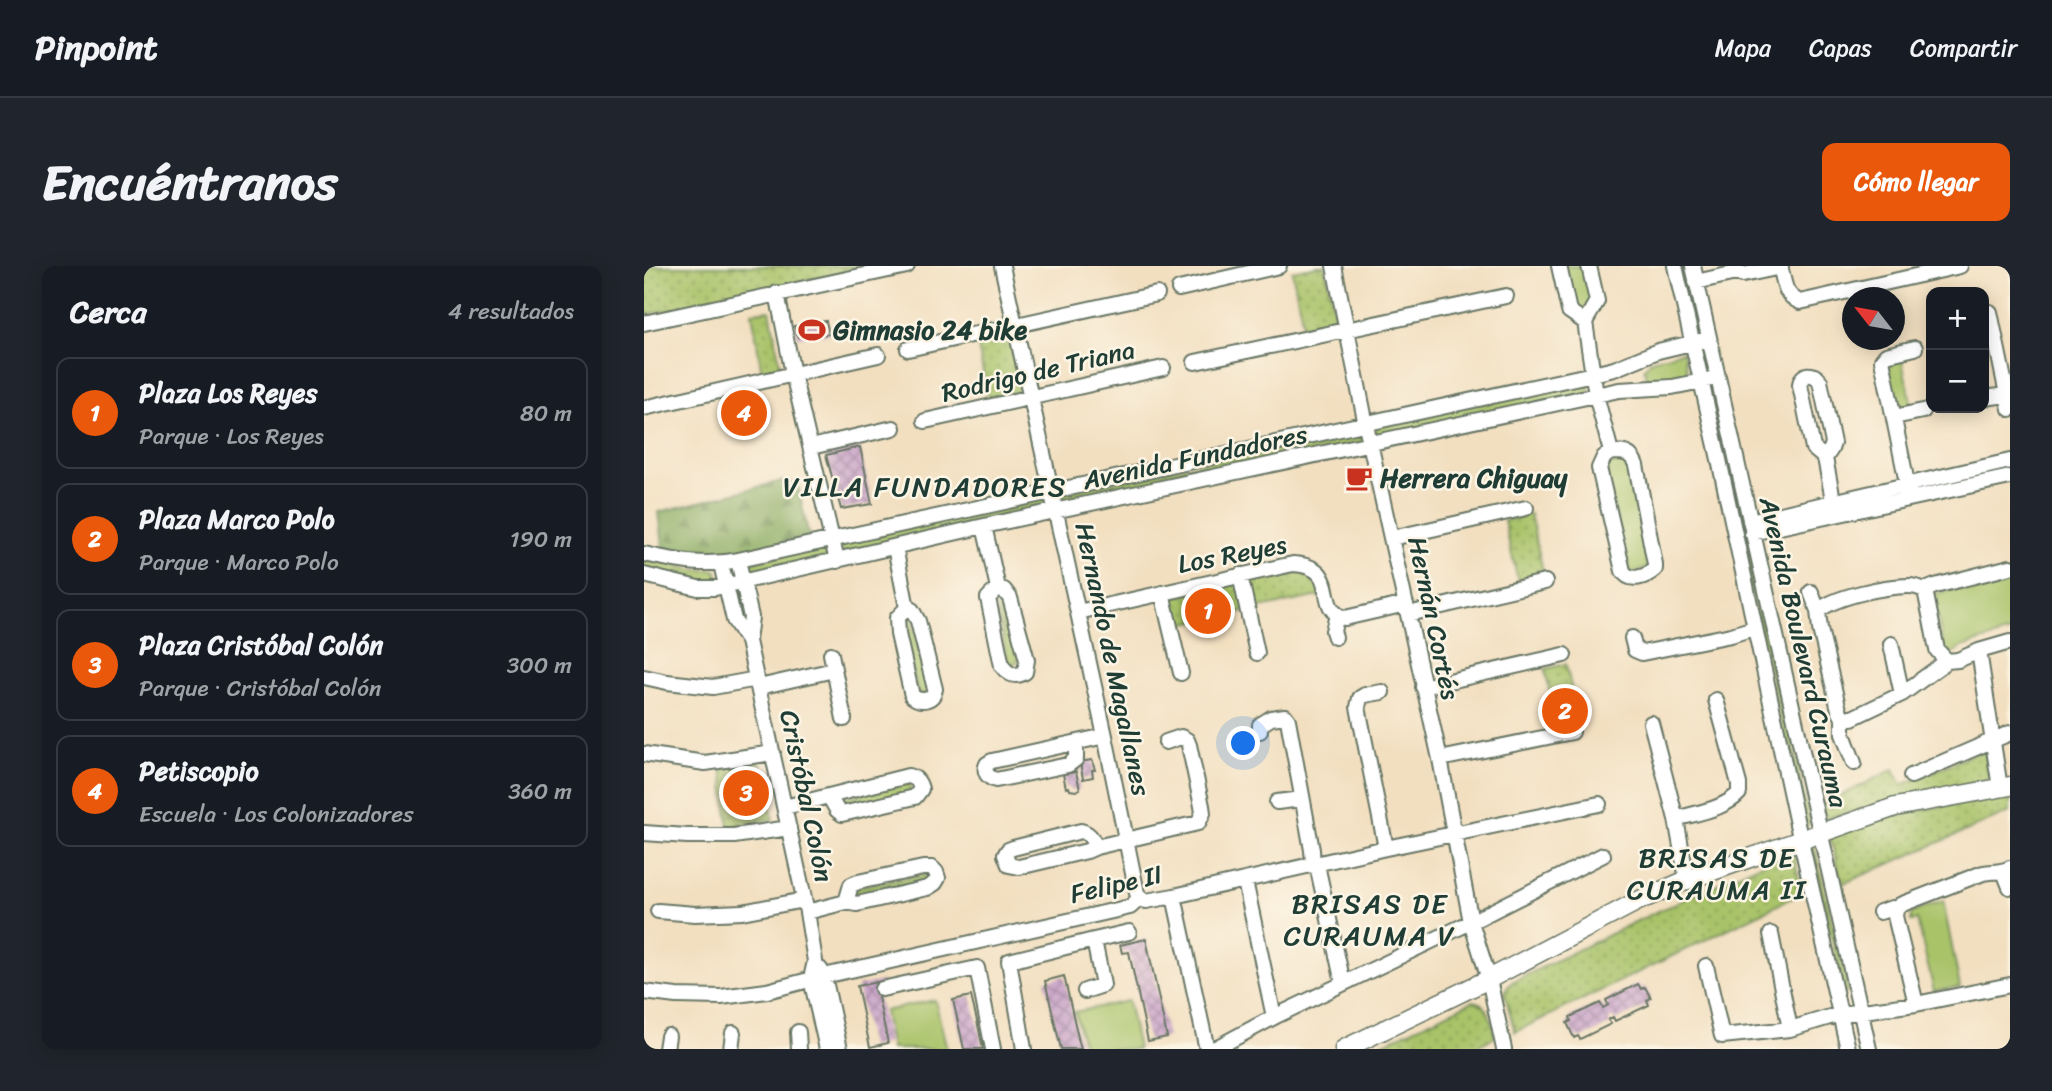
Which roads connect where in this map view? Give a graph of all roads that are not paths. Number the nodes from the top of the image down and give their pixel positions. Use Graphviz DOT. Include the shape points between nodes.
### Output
graph roads {
  1 [pos="907,266"];
  2 [pos="1002,266"];
  3 [pos="1279,266"];
  4 [pos="1334,266"];
  5 [pos="1559,266"];
  6 [pos="1589,266"];
  7 [pos="1675,266"];
  8 [pos="1693,266"];
  9 [pos="1781,266"];
  10 [pos="1960,266"];
  11 [pos="1697,286"];
  12 [pos="1178,289"];
  13 [pos="777,293"];
  14 [pos="1157,293"];
  15 [pos="1506,296"];
  16 [pos="1990,312"];
  17 [pos="644,323"];
  18 [pos="1585,323"];
  19 [pos="1015,326"];
  20 [pos="1347,328"];
  21 [pos="1989,335"];
  22 [pos="1708,339"];
  23 [pos="1692,343"];
  24 [pos="1915,348"];
  25 [pos="908,349"];
  26 [pos="878,355"];
  27 [pos="1639,360"];
  28 [pos="1195,362"];
  29 [pos="1163,368"];
  30 [pos="793,374"];
  31 [pos="1593,374"];
  32 [pos="1717,378"];
  33 [pos="1701,382"];
  34 [pos="1646,388"];
  35 [pos="1596,395"];
  36 [pos="1031,398"];
  37 [pos="1989,399"];
  38 [pos="2009,402"];
  39 [pos="644,408"];
  40 [pos="1923,411"];
  41 [pos="1894,416"];
  42 [pos="925,421"];
  43 [pos="1366,425"];
  44 [pos="893,428"];
  45 [pos="1371,444"];
  46 [pos="811,447"];
  47 [pos="1611,452"];
  48 [pos="1825,458"];
  49 [pos="2010,461"];
  50 [pos="2010,477"];
  51 [pos="1052,492"];
  52 [pos="1909,492"];
  53 [pos="1526,508"];
  54 [pos="1835,509"];
  55 [pos="1056,512"];
  56 [pos="984,526"];
  57 [pos="1751,527"];
  58 [pos="1392,538"];
  59 [pos="832,540"];
  60 [pos="895,547"];
  61 [pos="644,554"];
  62 [pos="738,560"];
  63 [pos="837,561"];
  64 [pos="721,564"];
  65 [pos="2010,567"];
  66 [pos="644,575"];
  67 [pos="1240,575"];
  68 [pos="743,582"];
  69 [pos="1545,582"];
  70 [pos="725,586"];
  71 [pos="998,588"];
  72 [pos="1925,590"];
  73 [pos="1811,592"];
  74 [pos="1162,593"];
  75 [pos="907,608"];
  76 [pos="1407,609"];
  77 [pos="1818,611"];
  78 [pos="1078,612"];
  79 [pos="1337,615"];
  80 [pos="1754,628"];
  81 [pos="1335,637"];
  82 [pos="1632,638"];
  83 [pos="748,641"];
  84 [pos="2010,642"];
  85 [pos="1891,644"];
  86 [pos="1979,651"];
  87 [pos="1257,653"];
  88 [pos="831,654"];
  89 [pos="1564,655"];
  90 [pos="1947,661"];
  91 [pos="834,670"];
  92 [pos="1181,673"];
  93 [pos="644,677"];
  94 [pos="758,683"];
  95 [pos="1423,687"];
  96 [pos="1382,692"];
  97 [pos="1902,694"];
  98 [pos="1716,700"];
  99 [pos="1843,718"];
  100 [pos="844,719"];
  101 [pos="1651,723"];
  102 [pos="1260,731"];
  103 [pos="1572,732"];
  104 [pos="2010,733"];
  105 [pos="1105,736"];
  106 [pos="1993,740"];
  107 [pos="1166,742"];
  108 [pos="1076,743"];
  109 [pos="772,753"];
  110 [pos="644,754"];
  111 [pos="1440,760"];
  112 [pos="1854,763"];
  113 [pos="1911,776"];
  114 [pos="2005,787"];
  115 [pos="829,796"];
  116 [pos="1302,799"];
  117 [pos="1277,802"];
  118 [pos="1598,804"];
  119 [pos="785,807"];
  120 [pos="1676,819"];
  121 [pos="789,828"];
  122 [pos="644,832"];
  123 [pos="1819,832"];
  124 [pos="1454,835"];
  125 [pos="1800,839"];
  126 [pos="1127,841"];
  127 [pos="1096,847"];
  128 [pos="1386,848"];
  129 [pos="1603,855"];
  130 [pos="1315,865"];
  131 [pos="2007,870"];
  132 [pos="1687,880"];
  133 [pos="1245,881"];
  134 [pos="2010,887"];
  135 [pos="1174,896"];
  136 [pos="1140,898"];
  137 [pos="846,902"];
  138 [pos="806,906"];
  139 [pos="1896,910"];
  140 [pos="658,911"];
  141 [pos="1880,912"];
  142 [pos="1471,922"];
  143 [pos="1129,932"];
  144 [pos="1771,934"];
  145 [pos="1094,940"];
  146 [pos="1706,965"];
  147 [pos="818,978"];
  148 [pos="1489,979"];
  149 [pos="1343,983"];
  150 [pos="2010,985"];
  151 [pos="882,989"];
  152 [pos="1085,991"];
  153 [pos="644,992"];
  154 [pos="1916,1004"];
  155 [pos="1860,1011"];
  156 [pos="1840,1014"];
  157 [pos="1274,1017"];
  158 [pos="1790,1029"];
  159 [pos="798,1032"];
  160 [pos="733,1033"];
  161 [pos="731,1049"];
  162 [pos="799,1049"];
  163 [pos="827,1049"];
  164 [pos="840,1049"];
  165 [pos="993,1049"];
  166 [pos="1024,1049"];
  167 [pos="1213,1049"];
  168 [pos="1344,1049"];
  169 [pos="1504,1049"];
  170 [pos="1848,1049"];
  171 [pos="1869,1049"];
  1 -- 13 [label="street"];
  2 -- 19 [label="street, Hernando de Magallanes"];
  3 -- 12 [label="street"];
  4 -- 20 [label="street, Hernán Cortés"];
  5 -- 18 [label="street" via="1569,311"];
  6 -- 18 [label="street" via="1597,301"];
  7 -- 23 [label="street, Avenida Boulevard Curauma"];
  8 -- 11 [label="street, Avenida Boulevard Curauma"];
  9 -- 10 [label="street" via="1790,297 1800,302"];
  9 -- 11 [label="street" via="1736,273"];
  11 -- 22 [label="street, Avenida Boulevard Curauma"];
  13 -- 17 [label="street"];
  13 -- 30 [label="street"];
  14 -- 19 [label="street"];
  15 -- 20 [label="street"];
  16 -- 21 [label="street"];
  18 -- 31 [label="street"];
  19 -- 25 [label="street"];
  19 -- 36 [label="street, Hernando de Magallanes"];
  20 -- 28 [label="street"];
  20 -- 43 [label="street, Hernán Cortés"];
  21 -- 38 [label="street"];
  22 -- 23 [label="street, Avenida Fundadores"];
  22 -- 32 [label="street, Avenida Boulevard Curauma"];
  23 -- 27 [label="street, Avenida Fundadores"];
  23 -- 33 [label="street, Avenida Boulevard Curauma"];
  24 -- 41 [label="street" via="1882,360"];
  26 -- 30 [label="street"];
  27 -- 31 [label="street, Avenida Fundadores"];
  27 -- 34 [label="street"];
  29 -- 36 [label="street, Rodrigo de Triana"];
  30 -- 39 [label="street"];
  30 -- 46 [label="street"];
  31 -- 35 [label="street"];
  31 -- 43 [label="street, Avenida Fundadores"];
  32 -- 33 [label="street, Avenida Fundadores"];
  32 -- 57 [label="street, Avenida Boulevard Curauma"];
  33 -- 34 [label="street, Avenida Fundadores"];
  33 -- 80 [label="street, Avenida Boulevard Curauma"];
  34 -- 35 [label="street, Avenida Fundadores"];
  35 -- 45 [label="street, Avenida Fundadores"];
  35 -- 47 [label="street"];
  36 -- 42 [label="street, Rodrigo de Triana"];
  36 -- 51 [label="street, Hernando de Magallanes"];
  37 -- 38 [label="street"];
  40 -- 41 [label="street"];
  41 -- 52 [label="street"];
  43 -- 45 [label="street, Hernán Cortés"];
  43 -- 51 [label="street, Avenida Fundadores"];
  44 -- 46 [label="street"];
  45 -- 55 [label="street, Avenida Fundadores"];
  45 -- 58 [label="street, Hernán Cortés"];
  46 -- 59 [label="street"];
  47 -- 47 [label="street" via="1599,468 1623,571 1631,578 1644,577 1655,564 1636,466 1629,454"];
  48 -- 48 [label="street" via="1833,443 1820,381 1811,374 1803,376 1800,385 1813,448"];
  48 -- 54 [label="street"];
  49 -- 52 [label="street"];
  50 -- 52 [label="street"];
  51 -- 55 [label="street, Hernando de Magallanes"];
  51 -- 59 [label="street, Avenida Fundadores"];
  52 -- 54 [label="street"];
  53 -- 58 [label="street"];
  54 -- 57 [label="street"];
  55 -- 56 [label="street, Avenida Fundadores"];
  55 -- 78 [label="street, Hernando de Magallanes"];
  56 -- 60 [label="street, Avenida Fundadores"];
  56 -- 71 [label="street"];
  57 -- 123 [label="street, Avenida Boulevard Curauma"];
  58 -- 76 [label="street, Hernán Cortés"];
  59 -- 62 [label="street, Avenida Fundadores"];
  59 -- 63 [label="street"];
  60 -- 63 [label="street, Avenida Fundadores"];
  60 -- 75 [label="street"];
  61 -- 64 [label="street, Avenida Fundadores"];
  62 -- 64 [label="street, Avenida Fundadores"];
  62 -- 68 [label="street, Cristóbal Colón"];
  63 -- 68 [label="street, Avenida Fundadores"];
  64 -- 70 [label="street, Cristóbal Colón"];
  65 -- 72 [label="street"];
  66 -- 70 [label="street, Avenida Fundadores" via="698,588"];
  67 -- 74 [label="street, Los Reyes"];
  67 -- 79 [label="street, Los Reyes" via="1308,565 1318,571 1330,608"];
  67 -- 87 [label="street"];
  68 -- 70 [label="street, Avenida Fundadores"];
  68 -- 83 [label="street, Cristóbal Colón" via="751,617"];
  69 -- 76 [label="street"];
  70 -- 83 [label="street, Cristóbal Colón" via="734,620"];
  71 -- 71 [label="street" via="988,598 1002,666 1015,676 1025,672 1027,660 1008,593"];
  72 -- 77 [label="street" via="1912,586 1860,594"];
  72 -- 90 [label="street" via="1937,649"];
  73 -- 77 [label="street"];
  74 -- 78 [label="street, Los Reyes"];
  74 -- 92 [label="street"];
  75 -- 75 [label="street" via="897,618 898,634 912,696 923,700 931,698 935,690 918,621"];
  76 -- 79 [label="street" via="1345,618"];
  76 -- 95 [label="street, Hernán Cortés"];
  77 -- 99 [label="street"];
  78 -- 105 [label="street, Hernando de Magallanes"];
  79 -- 81 [label="street"];
  80 -- 82 [label="street" via="1642,653 1635,650"];
  80 -- 125 [label="street, Avenida Boulevard Curauma"];
  83 -- 94 [label="street, Cristóbal Colón"];
  84 -- 86 [label="street"];
  85 -- 97 [label="street"];
  86 -- 90 [label="street"];
  86 -- 106 [label="street"];
  88 -- 91 [label="street"];
  89 -- 95 [label="street"];
  90 -- 97 [label="street"];
  91 -- 94 [label="street"];
  91 -- 100 [label="street"];
  93 -- 94 [label="street" via="713,687"];
  94 -- 109 [label="street, Cristóbal Colón"];
  95 -- 111 [label="street, Hernán Cortés"];
  96 -- 128 [label="street" via="1360,698 1357,707"];
  97 -- 99 [label="street"];
  98 -- 120 [label="street" via="1739,793 1724,804"];
  99 -- 112 [label="street" via="1843,734"];
  101 -- 120 [label="street"];
  102 -- 116 [label="street" via="1260,725 1271,718 1285,716 1288,720"];
  103 -- 111 [label="street"];
  104 -- 106 [label="street"];
  105 -- 108 [label="street"];
  105 -- 126 [label="street, Hernando de Magallanes"];
  106 -- 113 [label="street"];
  106 -- 114 [label="street"];
  107 -- 126 [label="street" via="1181,737 1189,745 1201,819 1190,827"];
  108 -- 108 [label="street" via="992,761 986,764 987,775 996,780 1068,765 1076,759"];
  109 -- 110 [label="street" via="705,763"];
  109 -- 119 [label="street, Cristóbal Colón"];
  111 -- 124 [label="street, Hernán Cortés"];
  114 -- 123 [label="main road" via="1895,807"];
  115 -- 115 [label="street" via="842,814 915,797 921,789 920,783 908,776"];
  115 -- 119 [label="street"];
  116 -- 117 [label="street"];
  116 -- 130 [label="street"];
  118 -- 124 [label="street, Felipe II"];
  119 -- 121 [label="street, Cristóbal Colón"];
  120 -- 132 [label="street"];
  121 -- 122 [label="street" via="734,836"];
  121 -- 138 [label="street, Cristóbal Colón"];
  123 -- 125 [label="main road"];
  123 -- 155 [label="street, Avenida Boulevard Curauma"];
  124 -- 128 [label="street, Felipe II"];
  124 -- 142 [label="street, Hernán Cortés"];
  125 -- 132 [label="main road"];
  125 -- 156 [label="street, Avenida Boulevard Curauma"];
  126 -- 127 [label="street"];
  126 -- 136 [label="street, Hernando de Magallanes"];
  127 -- 127 [label="street" via="1081,831 1013,848 1005,855 1009,865 1019,867"];
  128 -- 130 [label="street, Felipe II"];
  129 -- 142 [label="street"];
  130 -- 133 [label="street, Felipe II"];
  130 -- 149 [label="street"];
  131 -- 134 [label="street"];
  131 -- 139 [label="street" via="1983,873"];
  132 -- 148 [label="main road"];
  133 -- 135 [label="street, Felipe II"];
  133 -- 157 [label="street"];
  135 -- 136 [label="street, Felipe II"];
  135 -- 167 [label="street" via="1206,1045"];
  136 -- 147 [label="street, Felipe II" via="1130,907"];
  137 -- 137 [label="street" via="857,904 927,888 938,878 932,868 923,868 858,882 851,886"];
  137 -- 138 [label="street"];
  138 -- 140 [label="street" via="695,914"];
  138 -- 147 [label="street, Cristóbal Colón"];
  139 -- 141 [label="street"];
  139 -- 154 [label="street"];
  142 -- 148 [label="street, Hernán Cortés"];
  142 -- 149 [label="street"];
  143 -- 145 [label="street"];
  144 -- 158 [label="street"];
  145 -- 152 [label="street" via="1103,985"];
  145 -- 166 [label="street" via="1009,961"];
  146 -- 158 [label="street" via="1722,1036"];
  147 -- 153 [label="street, Felipe II" via="767,992 721,997"];
  147 -- 163 [label="street, Cristóbal Colón"];
  147 -- 164 [label="street, Cristóbal Colón"];
  148 -- 168 [label="main road"];
  148 -- 169 [label="street, Hernán Cortés"];
  149 -- 157 [label="street"];
  150 -- 154 [label="street"];
  151 -- 165 [label="street" via="977,968"];
  154 -- 155 [label="street"];
  155 -- 156 [label="street"];
  155 -- 171 [label="street, Avenida Boulevard Curauma"];
  156 -- 158 [label="street"];
  156 -- 170 [label="street, Avenida Boulevard Curauma"];
  157 -- 167 [label="street"];
  159 -- 162 [label="street"];
  160 -- 161 [label="street"];
}
